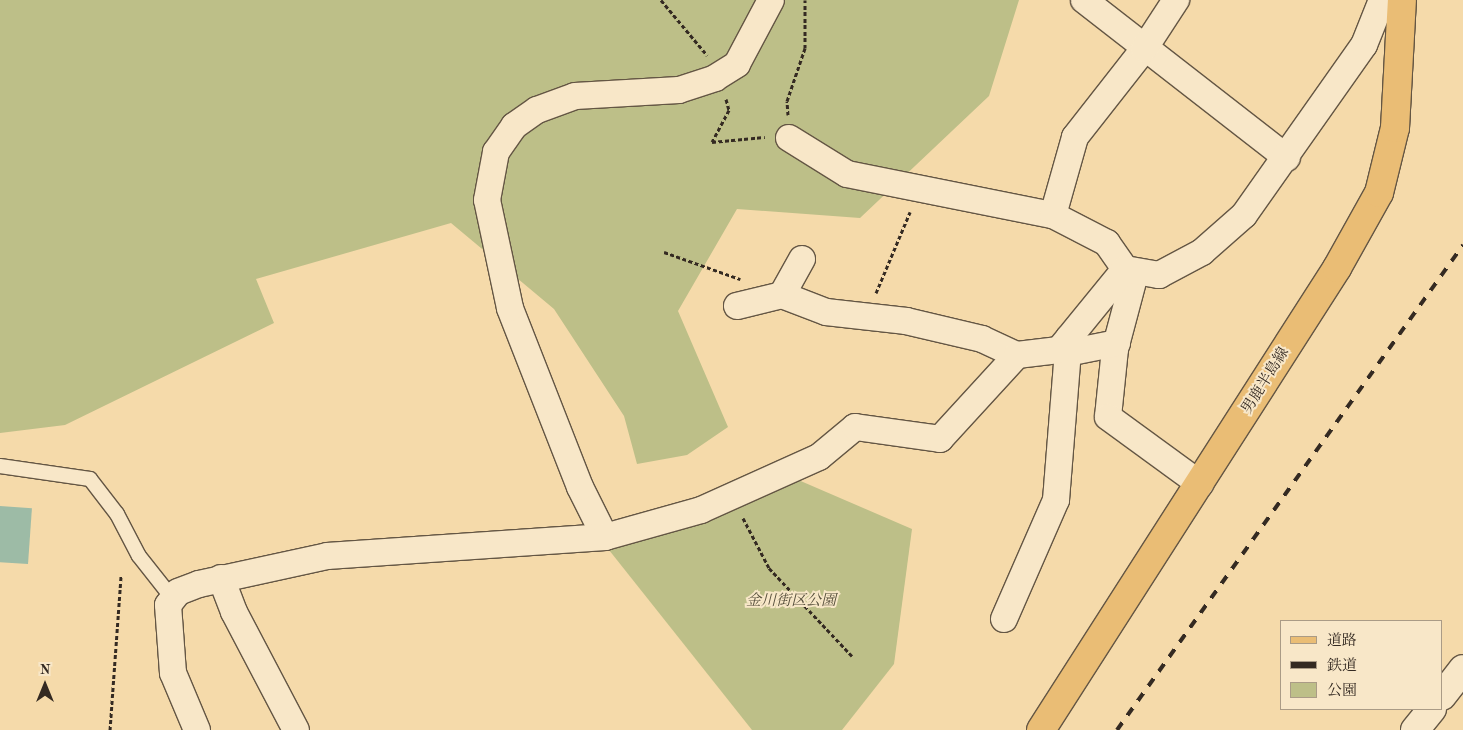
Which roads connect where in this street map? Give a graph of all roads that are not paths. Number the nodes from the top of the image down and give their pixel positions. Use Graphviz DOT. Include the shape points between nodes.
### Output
graph roads {
  1 [pos="770,0"];
  2 [pos="1084,0"];
  3 [pos="1176,0"];
  4 [pos="1382,0"];
  5 [pos="1402,0"];
  6 [pos="1144,49"];
  7 [pos="789,138"];
  8 [pos="1287,158"];
  9 [pos="1053,215"];
  10 [pos="802,259"];
  11 [pos="1130,271"];
  12 [pos="782,295"];
  13 [pos="737,306"];
  14 [pos="1117,343"];
  15 [pos="1068,345"];
  16 [pos="1017,354"];
  17 [pos="0,466"];
  18 [pos="1200,484"];
  19 [pos="606,537"];
  20 [pos="221,578"];
  21 [pos="173,599"];
  22 [pos="1004,619"];
  23 [pos="1463,669"];
  24 [pos="1443,695"];
  25 [pos="1431,710"];
  26 [pos="197,730"];
  27 [pos="296,730"];
  28 [pos="1041,730"];
  29 [pos="1415,730"];
  1 -- 19 [label="street" via="737,64 715,78 679,90 575,96 537,110 514,126 496,152 487,200 510,308 580,487"];
  2 -- 6 [label="street"];
  3 -- 6 [label="street"];
  4 -- 8 [label="street" via="1364,45"];
  5 -- 18 [label="main road, 男鹿半島線" via="1395,128 1379,193"];
  6 -- 8 [label="street"];
  6 -- 9 [label="street" via="1075,137"];
  7 -- 9 [label="street" via="847,174"];
  8 -- 11 [label="street" via="1244,215 1202,252 1158,275"];
  9 -- 11 [label="street" via="1107,243"];
  10 -- 12 [label="street"];
  11 -- 14 [label="street"];
  11 -- 15 [label="street"];
  12 -- 13 [label="street"];
  12 -- 16 [label="street" via="826,312 869,315 982,339"];
  14 -- 15 [label="street"];
  14 -- 18 [label="street" via="1108,417"];
  15 -- 16 [label="street" via="1059,350"];
  15 -- 22 [label="street" via="1056,500"];
  16 -- 19 [label="street" via="940,439 855,427 819,457 701,510"];
  17 -- 21 [label="lane" via="90,479 117,514 139,556"];
  18 -- 28 [label="main road, 男鹿半島線"];
  19 -- 20 [label="street" via="327,556"];
  20 -- 21 [label="street" via="178,592"];
  20 -- 27 [label="street" via="234,612"];
  21 -- 26 [label="street" via="168,606 172,673"];
  23 -- 24 [label="street"];
  25 -- 29 [label="street"];
}
